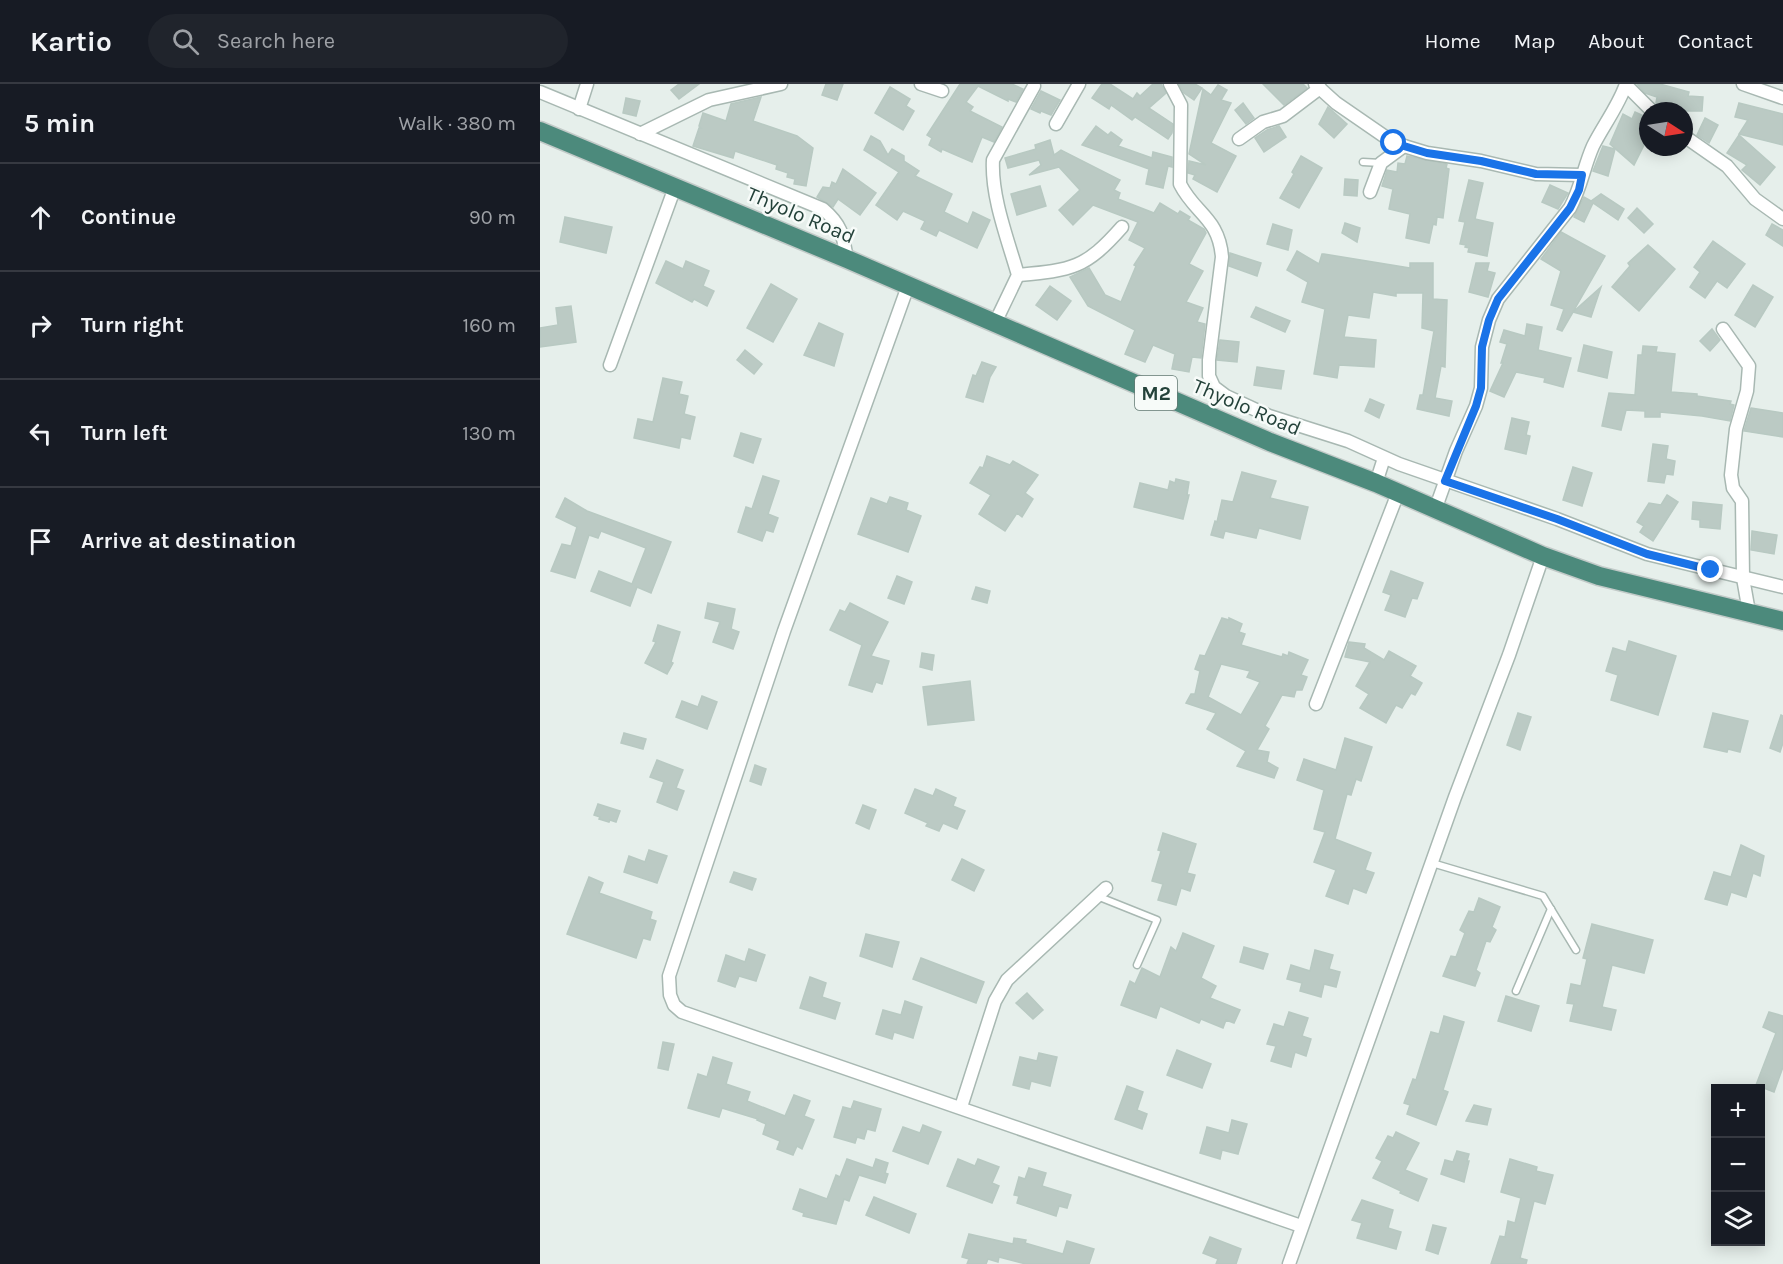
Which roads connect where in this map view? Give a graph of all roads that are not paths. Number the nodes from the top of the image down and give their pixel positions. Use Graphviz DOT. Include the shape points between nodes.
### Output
graph roads {
  1 [pos="587,84"];
  2 [pos="776,84"];
  3 [pos="921,84"];
  4 [pos="1079,84"];
  5 [pos="1170,84"];
  6 [pos="1743,84"];
  7 [pos="1626,85"];
  8 [pos="1034,86"];
  9 [pos="1317,86"];
  10 [pos="942,91"];
  11 [pos="540,92"];
  12 [pos="1783,98"];
  13 [pos="1643,102"];
  14 [pos="579,109"];
  15 [pos="1056,124"];
  16 [pos="540,131"];
  17 [pos="640,134"];
  18 [pos="1239,139"];
  19 [pos="1693,142"];
  20 [pos="1404,146"];
  21 [pos="1363,162"];
  22 [pos="1381,163"];
  23 [pos="1582,175"];
  24 [pos="675,187"];
  25 [pos="1370,192"];
  26 [pos="1783,219"];
  27 [pos="1122,227"];
  28 [pos="847,259"];
  29 [pos="1018,275"];
  30 [pos="908,286"];
  31 [pos="995,323"];
  32 [pos="1723,329"];
  33 [pos="610,365"];
  34 [pos="1269,416"];
  35 [pos="1270,442"];
  36 [pos="1384,458"];
  37 [pos="1445,481"];
  38 [pos="1376,483"];
  39 [pos="1398,493"];
  40 [pos="1435,510"];
  41 [pos="1543,556"];
  42 [pos="1743,578"];
  43 [pos="1783,587"];
  44 [pos="1749,612"];
  45 [pos="1783,621"];
  46 [pos="1316,704"];
  47 [pos="1431,863"];
  48 [pos="1101,892"];
  49 [pos="1551,909"];
  50 [pos="1576,950"];
  51 [pos="1137,965"];
  52 [pos="1516,991"];
  53 [pos="961,1107"];
  54 [pos="1301,1226"];
  55 [pos="1289,1264"];
  1 -- 14 [label="street"];
  2 -- 17 [label="street" via="709,100"];
  3 -- 10 [label="street"];
  4 -- 15 [label="street"];
  5 -- 34 [label="street" via="1181,105 1180,184 1221,241 1209,376 1214,387 1226,396"];
  6 -- 12 [label="street"];
  7 -- 13 [label="street"];
  7 -- 23 [label="street"];
  8 -- 29 [label="street" via="993,160 996,191"];
  9 -- 18 [label="street" via="1283,116 1263,122"];
  9 -- 20 [label="street" via="1381,135"];
  11 -- 14 [label="street"];
  14 -- 17 [label="street"];
  16 -- 24 [label="highway, Thyolo Road / M2"];
  17 -- 28 [label="street" via="823,209 836,220 843,234"];
  19 -- 26 [label="street" via="1726,166 1755,199"];
  20 -- 22 [label="street"];
  20 -- 23 [label="street" via="1536,174"];
  21 -- 22 [label="lane"];
  22 -- 25 [label="street"];
  23 -- 37 [label="street" via="1570,208 1498,299 1482,347 1481,388 1476,406"];
  24 -- 28 [label="highway, Thyolo Road / M2"];
  24 -- 33 [label="street"];
  27 -- 29 [label="street" via="1086,261 1070,269"];
  28 -- 30 [label="highway, Thyolo Road / M2"];
  29 -- 31 [label="street"];
  30 -- 31 [label="highway, Thyolo Road / M2"];
  30 -- 53 [label="street" via="692,902 669,976 670,995 682,1012"];
  31 -- 35 [label="highway, Thyolo Road / M2"];
  32 -- 42 [label="street" via="1750,371 1736,429 1731,475 1733,488 1742,501"];
  34 -- 35 [label="street"];
  34 -- 36 [label="street" via="1324,432"];
  35 -- 38 [label="highway, Thyolo Road / M2"];
  36 -- 37 [label="street"];
  36 -- 38 [label="street"];
  37 -- 40 [label="street"];
  37 -- 42 [label="street" via="1647,554"];
  38 -- 39 [label="highway, Thyolo Road / M2"];
  39 -- 40 [label="highway, Thyolo Road / M2"];
  39 -- 46 [label="street"];
  40 -- 41 [label="highway, Thyolo Road / M2"];
  41 -- 44 [label="highway, Thyolo Road / M2" via="1599,576"];
  41 -- 47 [label="street"];
  42 -- 43 [label="street"];
  42 -- 44 [label="street"];
  44 -- 45 [label="highway, Thyolo Road / M2"];
  47 -- 49 [label="lane" via="1543,897"];
  47 -- 54 [label="street"];
  48 -- 51 [label="lane" via="1157,920"];
  48 -- 53 [label="street" via="1007,980 995,1001"];
  49 -- 50 [label="lane"];
  49 -- 52 [label="lane"];
  53 -- 54 [label="street"];
  54 -- 55 [label="street"];
}
